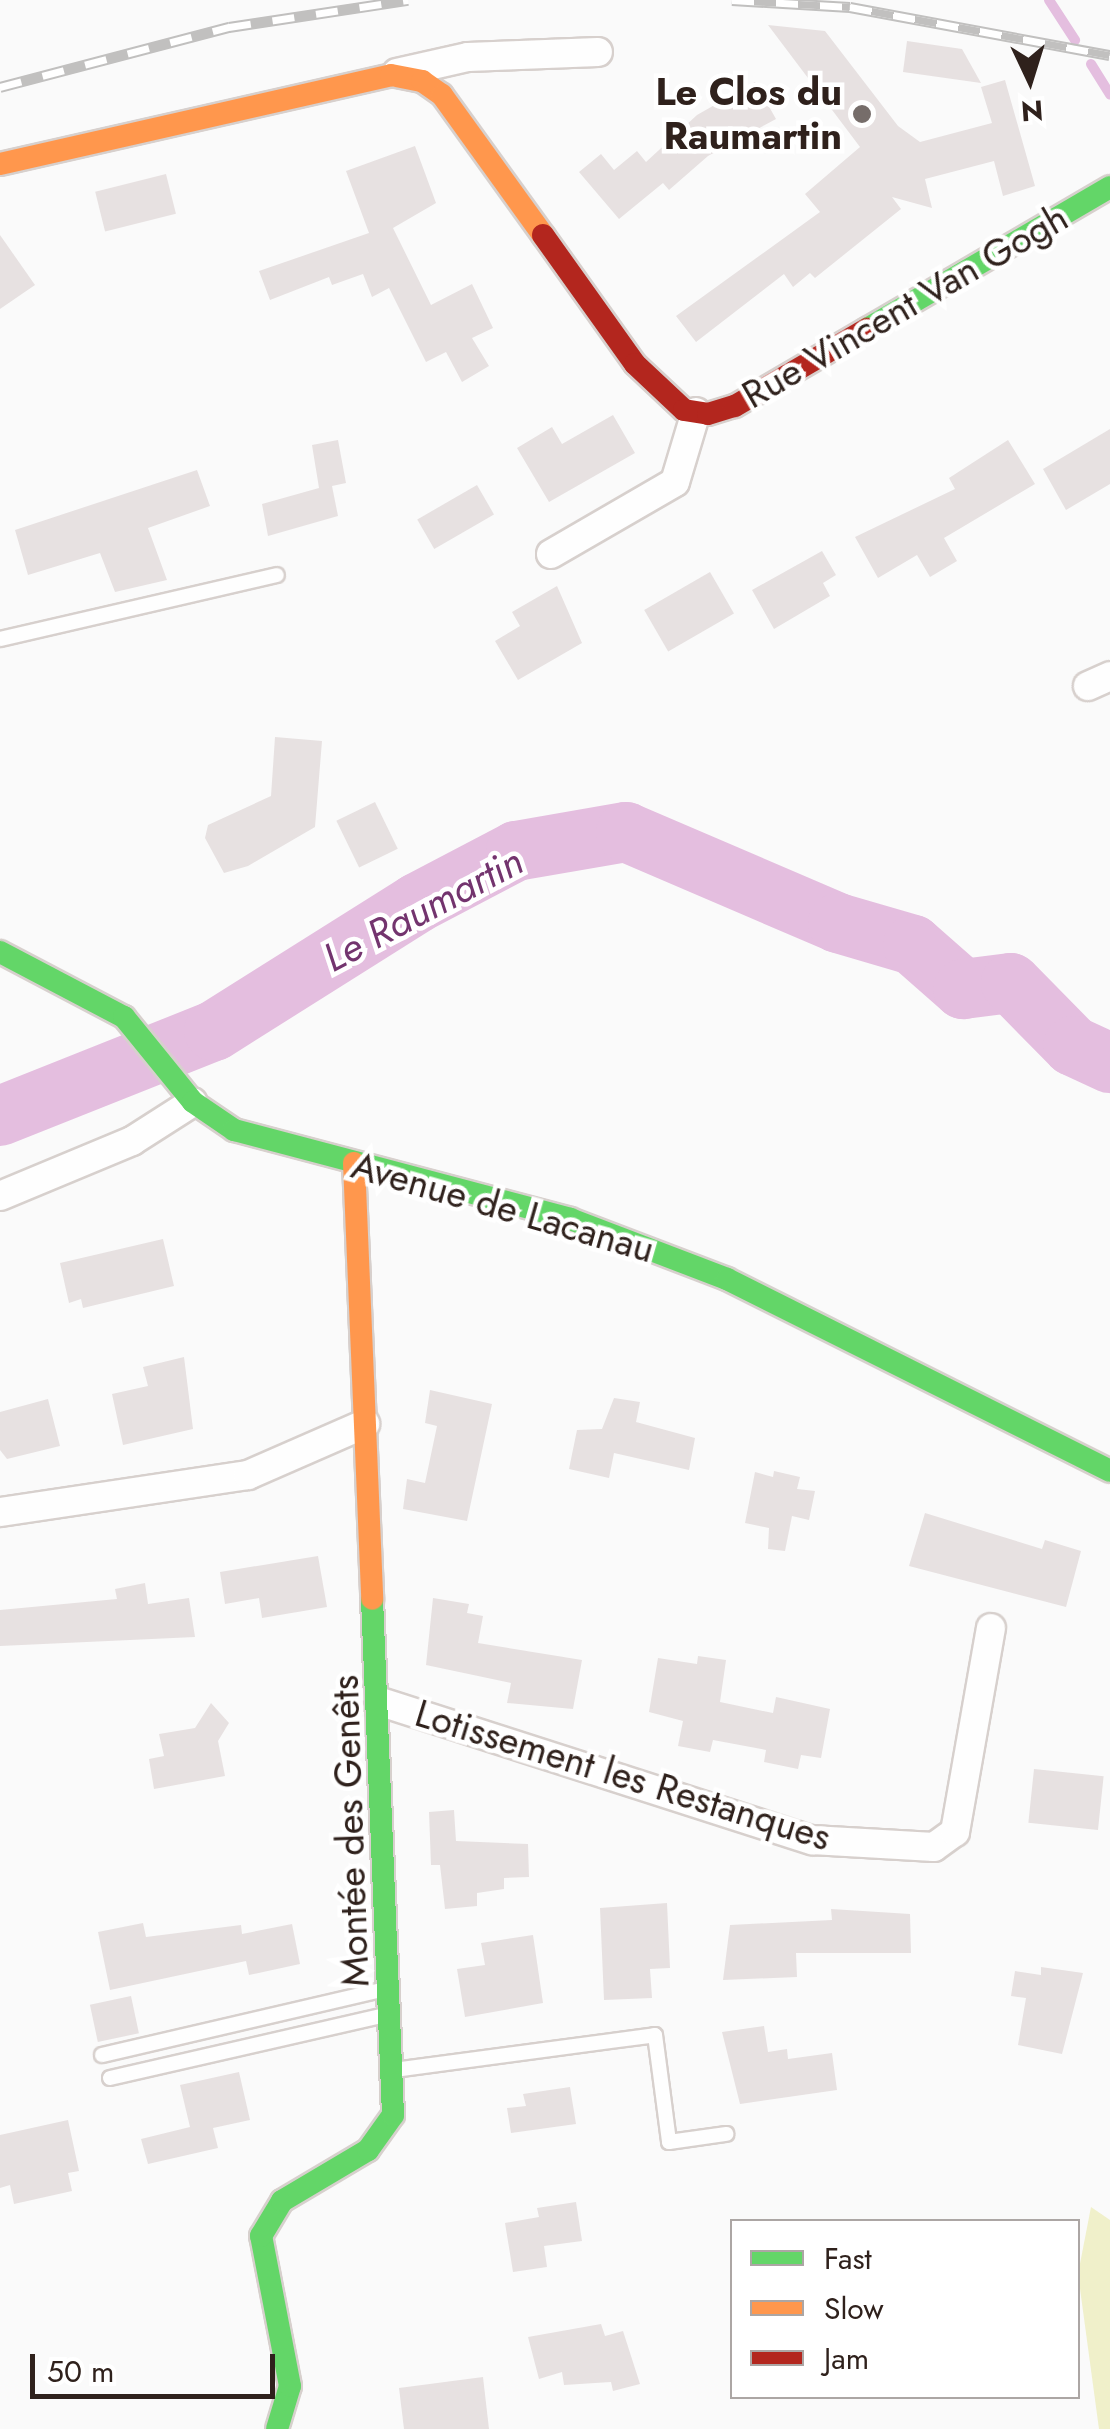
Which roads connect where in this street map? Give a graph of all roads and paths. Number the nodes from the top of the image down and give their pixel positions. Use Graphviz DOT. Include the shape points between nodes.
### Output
graph roads {
  1 [pos="598,52"];
  2 [pos="391,75"];
  3 [pos="0,164"];
  4 [pos="1110,187"];
  5 [pos="696,412"];
  6 [pos="551,554"];
  7 [pos="277,575"];
  8 [pos="0,638"];
  9 [pos="0,952"];
  10 [pos="194,1102"];
  11 [pos="354,1163"];
  12 [pos="0,1196"];
  13 [pos="365,1424"];
  14 [pos="1110,1471"];
  15 [pos="0,1512"];
  16 [pos="990,1628"];
  17 [pos="381,1702"];
  18 [pos="391,1988"];
  19 [pos="392,2014"];
  20 [pos="102,2055"];
  21 [pos="393,2070"];
  22 [pos="110,2078"];
  23 [pos="726,2134"];
  24 [pos="277,2429"];
  1 -- 2 [label="street" via="468,57"];
  2 -- 3 [label="street"];
  2 -- 5 [label="street, Rue Vincent Van Gogh" via="442,95 635,364 657,389"];
  4 -- 5 [label="street, Rue Vincent Van Gogh" via="735,406"];
  5 -- 6 [label="street, Rue Vincent Van Gogh" via="676,482"];
  7 -- 8 [label="lane"];
  9 -- 10 [label="street, Avenue de Lacanau" via="124,1017"];
  10 -- 11 [label="street, Avenue de Lacanau" via="234,1130"];
  10 -- 12 [label="street" via="132,1141"];
  11 -- 13 [label="street, Montée des Genêts"];
  11 -- 14 [label="street, Avenue de Lacanau" via="570,1219 728,1278"];
  13 -- 15 [label="street" via="248,1475"];
  13 -- 17 [label="street, Montée des Genêts"];
  16 -- 17 [label="street, Lotissement les Restanques" via="954,1832 934,1847 812,1840"];
  17 -- 18 [label="street, Montée des Genêts"];
  18 -- 19 [label="street, Montée des Genêts"];
  18 -- 20 [label="lane"];
  19 -- 21 [label="street, Montée des Genêts"];
  19 -- 22 [label="lane"];
  21 -- 23 [label="lane" via="655,2035 669,2142"];
  21 -- 24 [label="street, Montée des Genêts" via="393,2115 368,2150 282,2202 261,2236 290,2386"];
}
